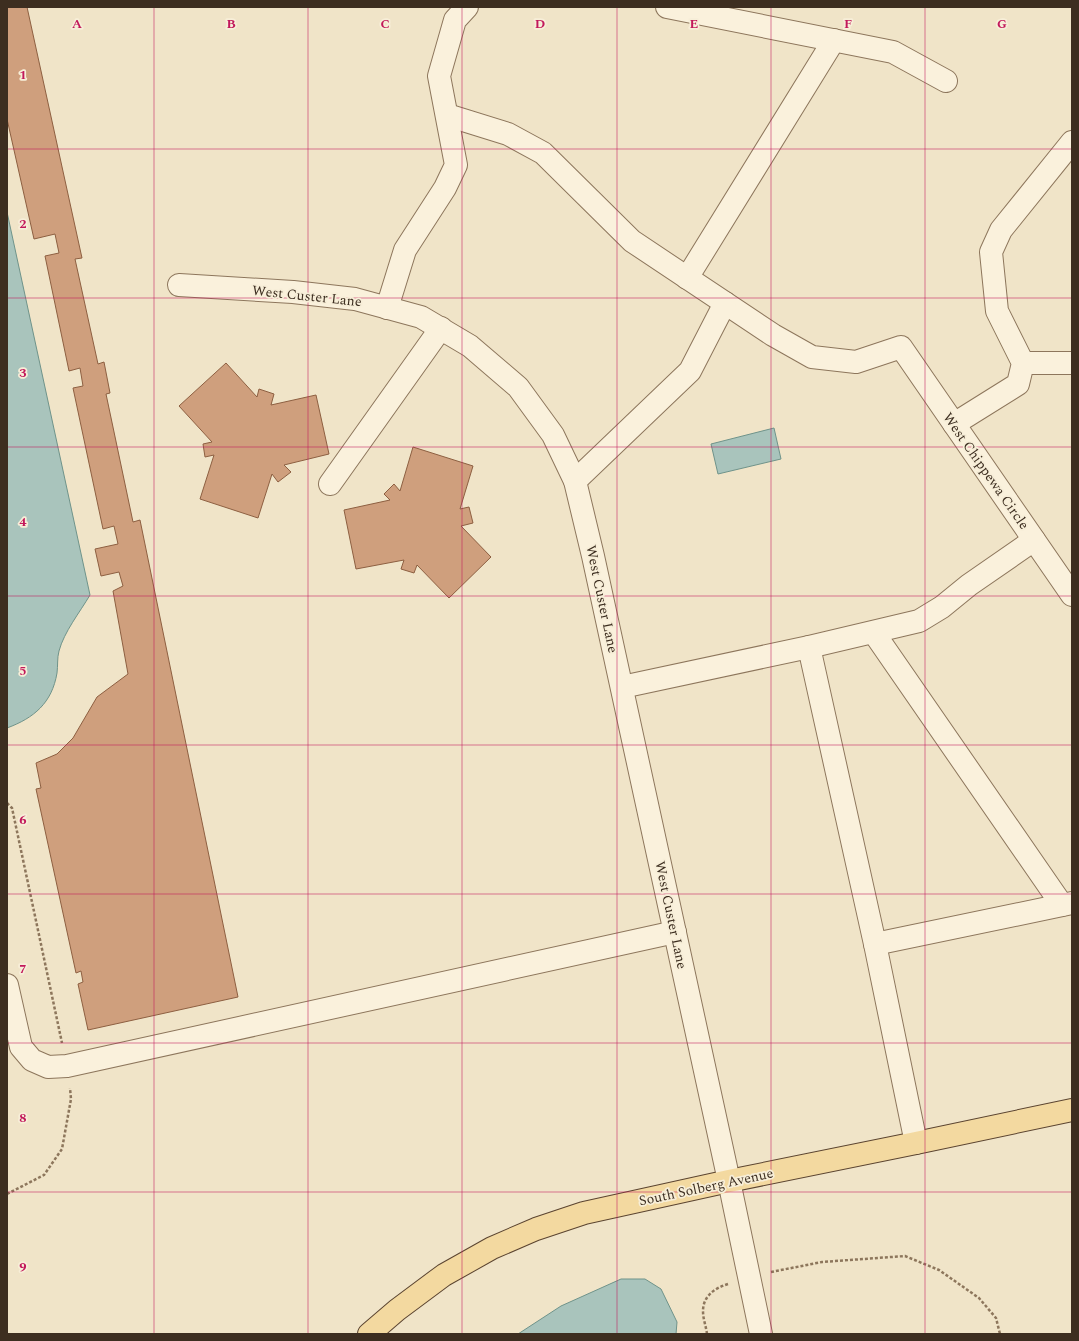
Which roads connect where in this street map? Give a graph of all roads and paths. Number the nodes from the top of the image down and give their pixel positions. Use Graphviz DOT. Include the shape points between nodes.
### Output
graph roads {
  1 [pos="467,7"];
  2 [pos="667,7"];
  3 [pos="834,40"];
  4 [pos="946,81"];
  5 [pos="447,115"];
  6 [pos="1072,142"];
  7 [pos="687,278"];
  8 [pos="179,285"];
  9 [pos="725,303"];
  10 [pos="387,308"];
  11 [pos="441,328"];
  12 [pos="1023,363"];
  13 [pos="1072,363"];
  14 [pos="954,424"];
  15 [pos="575,481"];
  16 [pos="330,484"];
  17 [pos="1034,540"];
  18 [pos="1072,595"];
  19 [pos="874,632"];
  20 [pos="809,647"];
  21 [pos="622,687"];
  22 [pos="7,803"];
  23 [pos="1067,904"];
  24 [pos="675,932"];
  25 [pos="875,944"];
  26 [pos="7,985"];
  27 [pos="67,1066"];
  28 [pos="1072,1110"];
  29 [pos="916,1144"];
  30 [pos="729,1181"];
  31 [pos="7,1194"];
  32 [pos="749,1277"];
  33 [pos="368,1334"];
  34 [pos="707,1334"];
  35 [pos="761,1334"];
  36 [pos="1000,1334"];
  1 -- 5 [label="street" via="455,20 439,76"];
  2 -- 3 [label="street"];
  3 -- 4 [label="street" via="893,52"];
  3 -- 7 [label="street"];
  5 -- 7 [label="street" via="508,134 543,153 632,241"];
  5 -- 10 [label="street" via="456,166 445,188 405,250"];
  6 -- 12 [label="street" via="1001,230 991,252 997,311"];
  7 -- 9 [label="street"];
  8 -- 10 [label="street, West Custer Lane" via="355,299"];
  9 -- 14 [label="street, West Chippewa Circle" via="773,335 812,356 856,362 901,348"];
  9 -- 15 [label="street" via="690,371"];
  10 -- 11 [label="street, West Custer Lane" via="421,317"];
  11 -- 15 [label="street, West Custer Lane" via="470,346 518,387 553,435"];
  11 -- 16 [label="street"];
  12 -- 13 [label="street"];
  12 -- 14 [label="street" via="1018,384"];
  14 -- 17 [label="street, West Chippewa Circle"];
  15 -- 21 [label="street, West Custer Lane"];
  17 -- 18 [label="street, West Chippewa Circle"];
  17 -- 19 [label="street" via="919,621"];
  19 -- 20 [label="street"];
  19 -- 23 [label="street"];
  20 -- 21 [label="street"];
  20 -- 25 [label="street"];
  21 -- 24 [label="street, West Custer Lane"];
  22 -- 27 [label="path" via="12,808"];
  23 -- 25 [label="street"];
  24 -- 27 [label="street"];
  24 -- 30 [label="street, West Custer Lane"];
  25 -- 29 [label="street"];
  26 -- 27 [label="street" via="21,1047 32,1060 48,1067"];
  27 -- 31 [label="path" via="71,1099 62,1149 44,1175"];
  28 -- 29 [label="main road, South Solberg Avenue"];
  29 -- 30 [label="main road, South Solberg Avenue"];
  30 -- 32 [label="street, West Custer Lane"];
  30 -- 33 [label="main road, South Solberg Avenue" via="584,1213 536,1229 492,1248 444,1275"];
  32 -- 34 [label="path" via="718,1287 708,1295 703,1310"];
  32 -- 35 [label="street, West Custer Lane"];
  32 -- 36 [label="path" via="822,1262 905,1256 939,1270 979,1298 996,1318"];
}
